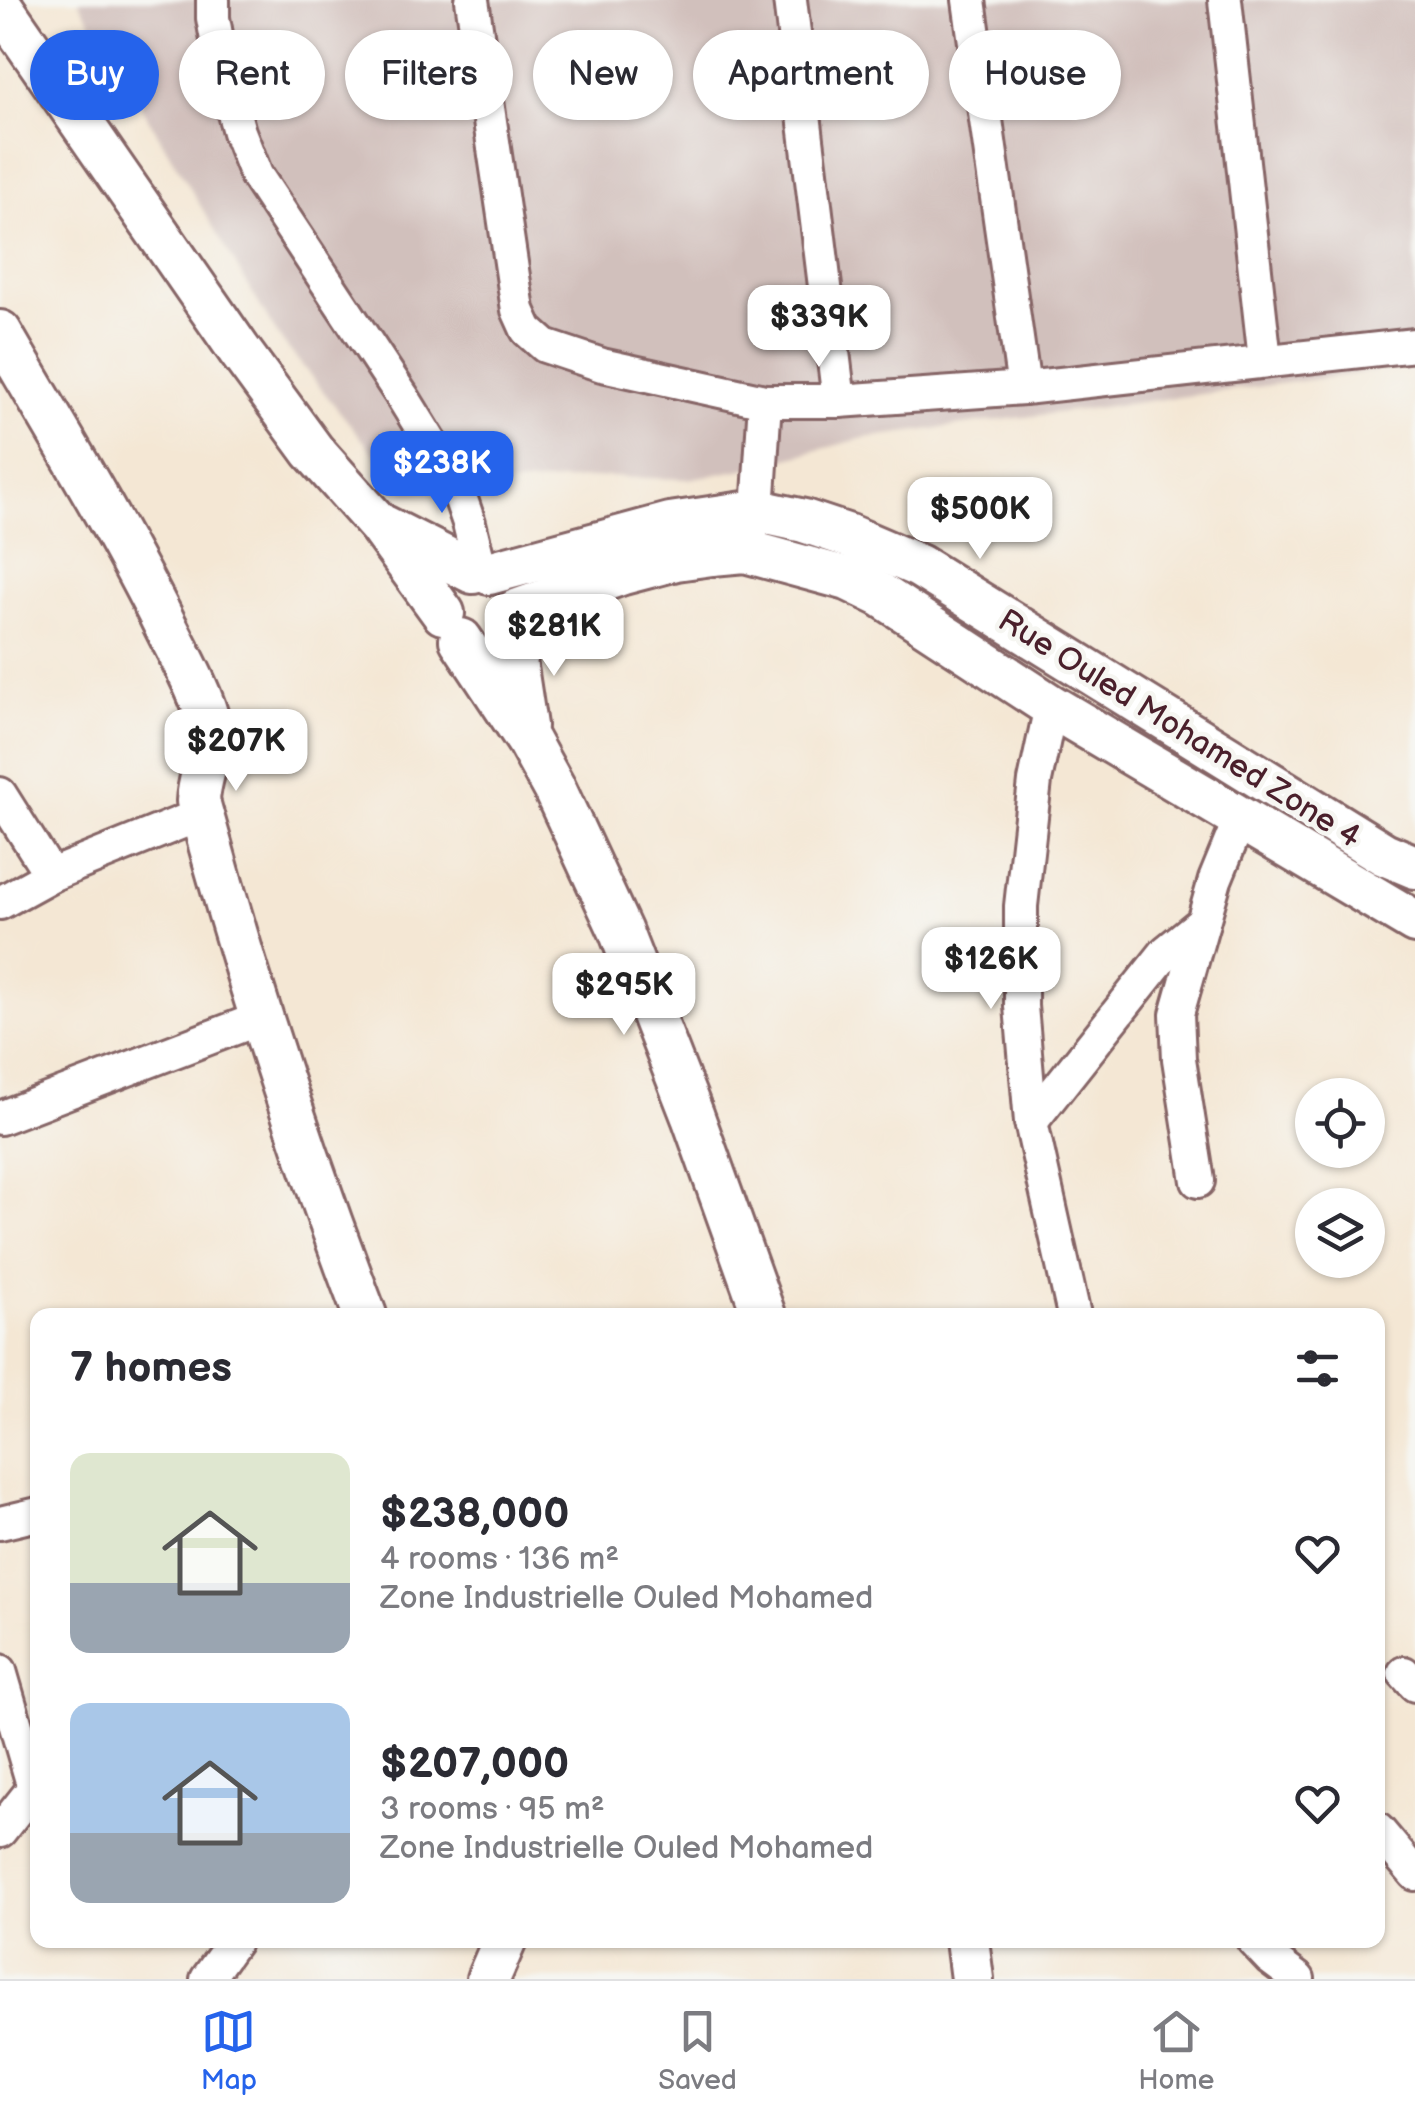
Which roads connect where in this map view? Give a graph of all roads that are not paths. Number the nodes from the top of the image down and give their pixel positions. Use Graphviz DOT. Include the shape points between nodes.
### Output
graph roads {
  1 [pos="213,0"];
  2 [pos="472,0"];
  3 [pos="790,0"];
  4 [pos="969,0"];
  5 [pos="1225,0"];
  6 [pos="0,5"];
  7 [pos="0,332"];
  8 [pos="1415,345"];
  9 [pos="1264,360"];
  10 [pos="1024,388"];
  11 [pos="765,401"];
  12 [pos="839,401"];
  13 [pos="379,525"];
  14 [pos="752,531"];
  15 [pos="481,572"];
  16 [pos="513,620"];
  17 [pos="452,627"];
  18 [pos="1051,706"];
  19 [pos="528,742"];
  20 [pos="0,794"];
  21 [pos="202,814"];
  22 [pos="1240,819"];
  23 [pos="1415,867"];
  24 [pos="52,875"];
  25 [pos="0,903"];
  26 [pos="1203,922"];
  27 [pos="1415,922"];
  28 [pos="261,1018"];
  29 [pos="0,1118"];
  30 [pos="1030,1122"];
  31 [pos="1198,1181"];
  32 [pos="363,1308"];
  33 [pos="761,1308"];
  34 [pos="1072,1308"];
  35 [pos="30,1516"];
  36 [pos="0,1523"];
  37 [pos="0,1670"];
  38 [pos="30,1768"];
  39 [pos="30,1795"];
  40 [pos="0,1831"];
  41 [pos="1385,1838"];
  42 [pos="1415,1874"];
  43 [pos="228,1948"];
  44 [pos="502,1948"];
  45 [pos="1260,1948"];
  46 [pos="206,1979"];
  47 [pos="488,1979"];
  48 [pos="1298,1979"];
  1 -- 15 [label="street" via="223,73 256,175 455,482"];
  2 -- 11 [label="street" via="514,289 527,330 544,346 602,365"];
  3 -- 12 [label="street"];
  4 -- 10 [label="street"];
  5 -- 9 [label="street"];
  6 -- 13 [label="street" via="260,379"];
  7 -- 21 [label="street" via="138,571 190,676 209,724"];
  8 -- 9 [label="street"];
  9 -- 10 [label="street"];
  10 -- 12 [label="street"];
  11 -- 12 [label="street"];
  11 -- 14 [label="street"];
  13 -- 15 [label="street"];
  13 -- 17 [label="street"];
  14 -- 15 [label="street, Rue Ouled Mohamed Zone 4" via="670,524"];
  14 -- 16 [label="street, Rue Ouled Mohamed Zone 4" via="623,573"];
  14 -- 18 [label="street, Rue Ouled Mohamed Zone 4" via="881,595"];
  14 -- 23 [label="street, Rue Ouled Mohamed Zone 4" via="804,522 919,566"];
  15 -- 16 [label="street" via="509,587"];
  15 -- 17 [label="street" via="462,576 446,592"];
  16 -- 17 [label="street" via="493,642 482,644"];
  16 -- 19 [label="street"];
  17 -- 19 [label="street"];
  18 -- 22 [label="street, Rue Ouled Mohamed Zone 4"];
  18 -- 30 [label="street" via="1035,781 1022,906"];
  19 -- 33 [label="street" via="620,930"];
  20 -- 24 [label="street"];
  21 -- 24 [label="street"];
  21 -- 28 [label="street"];
  22 -- 26 [label="street"];
  22 -- 27 [label="street, Rue Ouled Mohamed Zone 4"];
  24 -- 25 [label="street"];
  26 -- 30 [label="street" via="1166,952"];
  26 -- 31 [label="street" via="1177,1014"];
  28 -- 29 [label="street"];
  28 -- 32 [label="street"];
  30 -- 34 [label="street"];
  35 -- 36 [label="street"];
  37 -- 38 [label="street"];
  39 -- 40 [label="street"];
  41 -- 42 [label="street"];
  43 -- 46 [label="street"];
  44 -- 47 [label="street"];
  45 -- 48 [label="street"];
}
